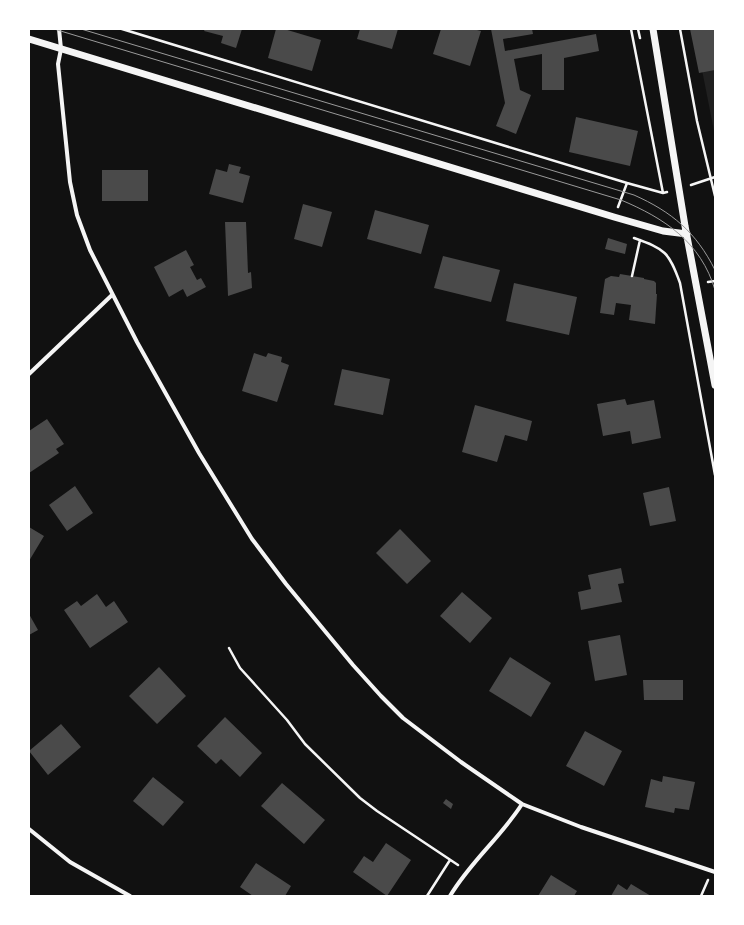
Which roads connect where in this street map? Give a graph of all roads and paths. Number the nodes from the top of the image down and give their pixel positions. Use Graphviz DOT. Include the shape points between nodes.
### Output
graph roads {
  1 [pos="59,29"];
  2 [pos="122,29"];
  3 [pos="631,29"];
  4 [pos="653,29"];
  5 [pos="680,29"];
  6 [pos="29,39"];
  7 [pos="60,48"];
  8 [pos="715,177"];
  9 [pos="712,179"];
  10 [pos="715,182"];
  11 [pos="680,189"];
  12 [pos="663,192"];
  13 [pos="715,196"];
  14 [pos="687,234"];
  15 [pos="630,236"];
  16 [pos="640,240"];
  17 [pos="632,276"];
  18 [pos="112,295"];
  19 [pos="29,374"];
  20 [pos="715,385"];
  21 [pos="715,475"];
  22 [pos="229,648"];
  23 [pos="522,804"];
  24 [pos="29,829"];
  25 [pos="450,860"];
  26 [pos="466,871"];
  27 [pos="715,872"];
  28 [pos="130,896"];
  29 [pos="427,896"];
  30 [pos="450,896"];
  1 -- 7 [label="street"];
  2 -- 12 [label="path"];
  3 -- 12 [label="path"];
  4 -- 11 [label="street"];
  5 -- 9 [label="path" via="697,121"];
  6 -- 7 [label="street"];
  7 -- 14 [label="street" via="620,219 663,231"];
  7 -- 18 [label="street" via="58,64 70,182 77,215 90,250"];
  8 -- 9 [label="path"];
  9 -- 10 [label="path"];
  9 -- 11 [label="path"];
  9 -- 13 [label="path"];
  11 -- 12 [label="path"];
  11 -- 14 [label="street"];
  14 -- 20 [label="street"];
  15 -- 16 [label="path"];
  16 -- 17 [label="path"];
  16 -- 21 [label="path" via="654,245 665,253 672,262 680,283"];
  18 -- 19 [label="street"];
  18 -- 23 [label="street" via="199,453 252,539 286,584 381,696 403,718"];
  22 -- 25 [label="path" via="240,668 305,744 360,798"];
  23 -- 26 [label="street"];
  23 -- 27 [label="street" via="581,827"];
  24 -- 28 [label="street" via="70,862"];
  25 -- 26 [label="path"];
  25 -- 29 [label="path"];
  26 -- 30 [label="street"];
}
